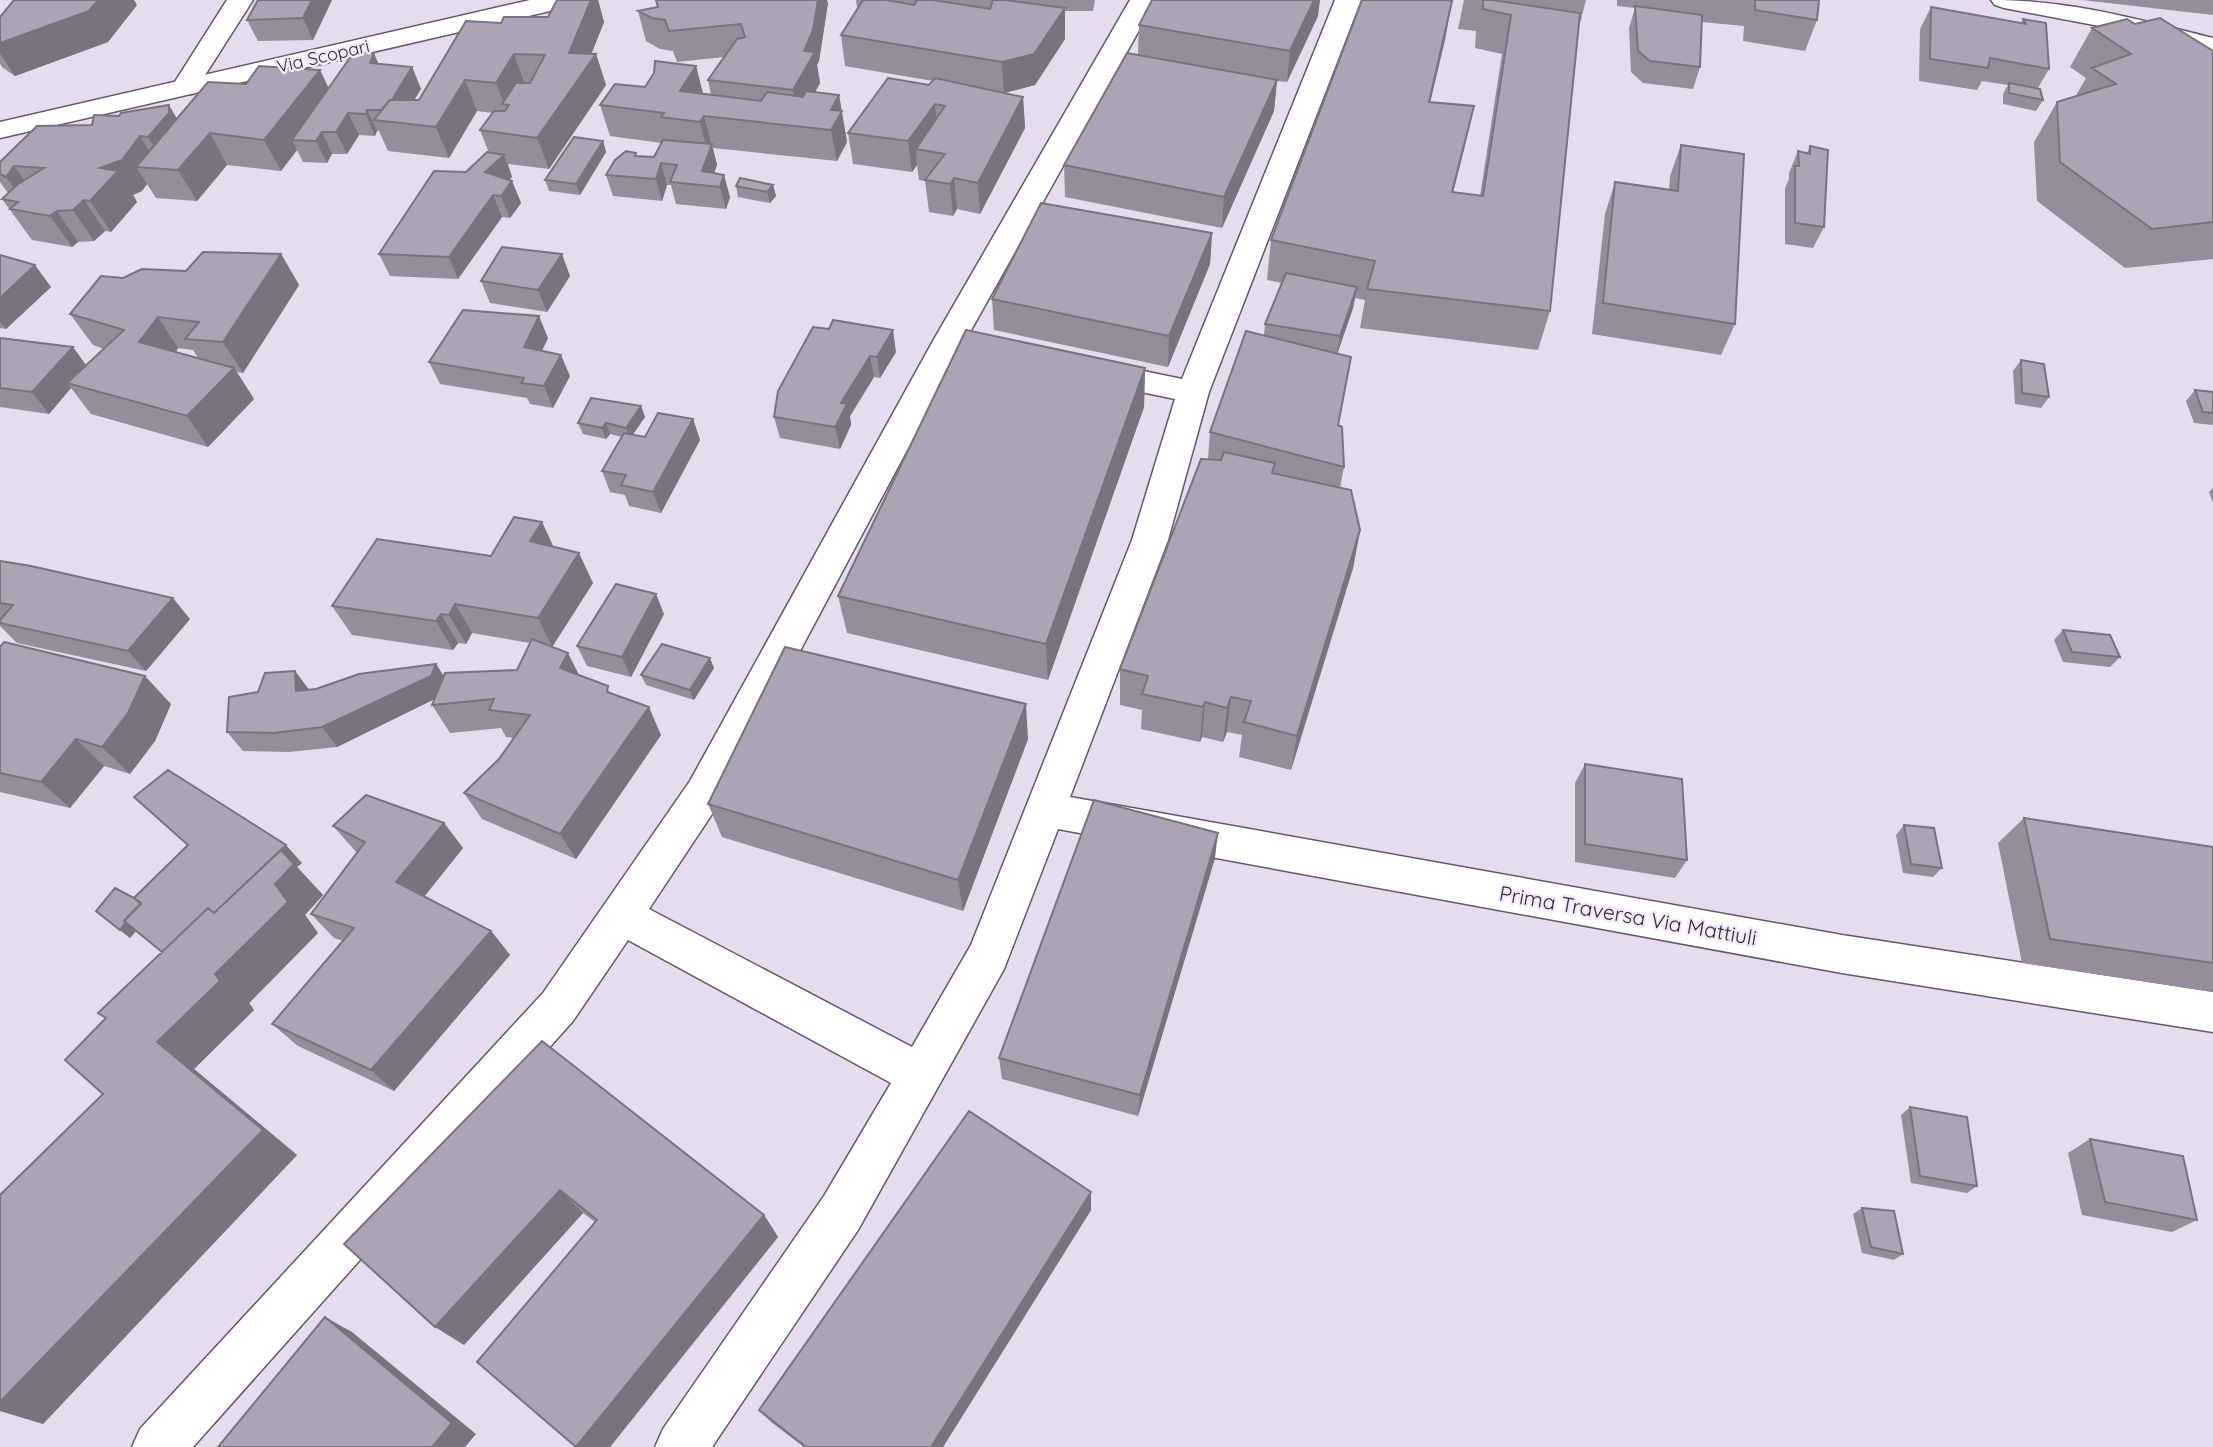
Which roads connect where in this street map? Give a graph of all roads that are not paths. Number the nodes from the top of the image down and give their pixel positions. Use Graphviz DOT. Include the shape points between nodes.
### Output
graph roads {
  1 [pos="240,0"];
  2 [pos="563,0"];
  3 [pos="1143,0"];
  4 [pos="1348,0"];
  5 [pos="2004,0"];
  6 [pos="2213,47"];
  7 [pos="184,88"];
  8 [pos="0,130"];
  9 [pos="1071,367"];
  10 [pos="1194,392"];
  11 [pos="1044,809"];
  12 [pos="620,915"];
  13 [pos="2213,1012"];
  14 [pos="920,1075"];
  15 [pos="158,1447"];
  16 [pos="681,1447"];
  1 -- 7 [label="street"];
  2 -- 7 [label="street, Via Scopari"];
  3 -- 12 [label="street" via="963,344 705,793"];
  4 -- 10 [label="street"];
  5 -- 6 [label="street" via="2128,24"];
  7 -- 8 [label="street, Via Scopari"];
  9 -- 10 [label="street"];
  10 -- 11 [label="street" via="1150,540"];
  11 -- 13 [label="street, Prima Traversa Via Mattiuli" via="1842,954"];
  11 -- 14 [label="street" via="989,955"];
  12 -- 14 [label="street"];
  12 -- 15 [label="street" via="558,1007"];
  14 -- 16 [label="street" via="841,1213"];
}
